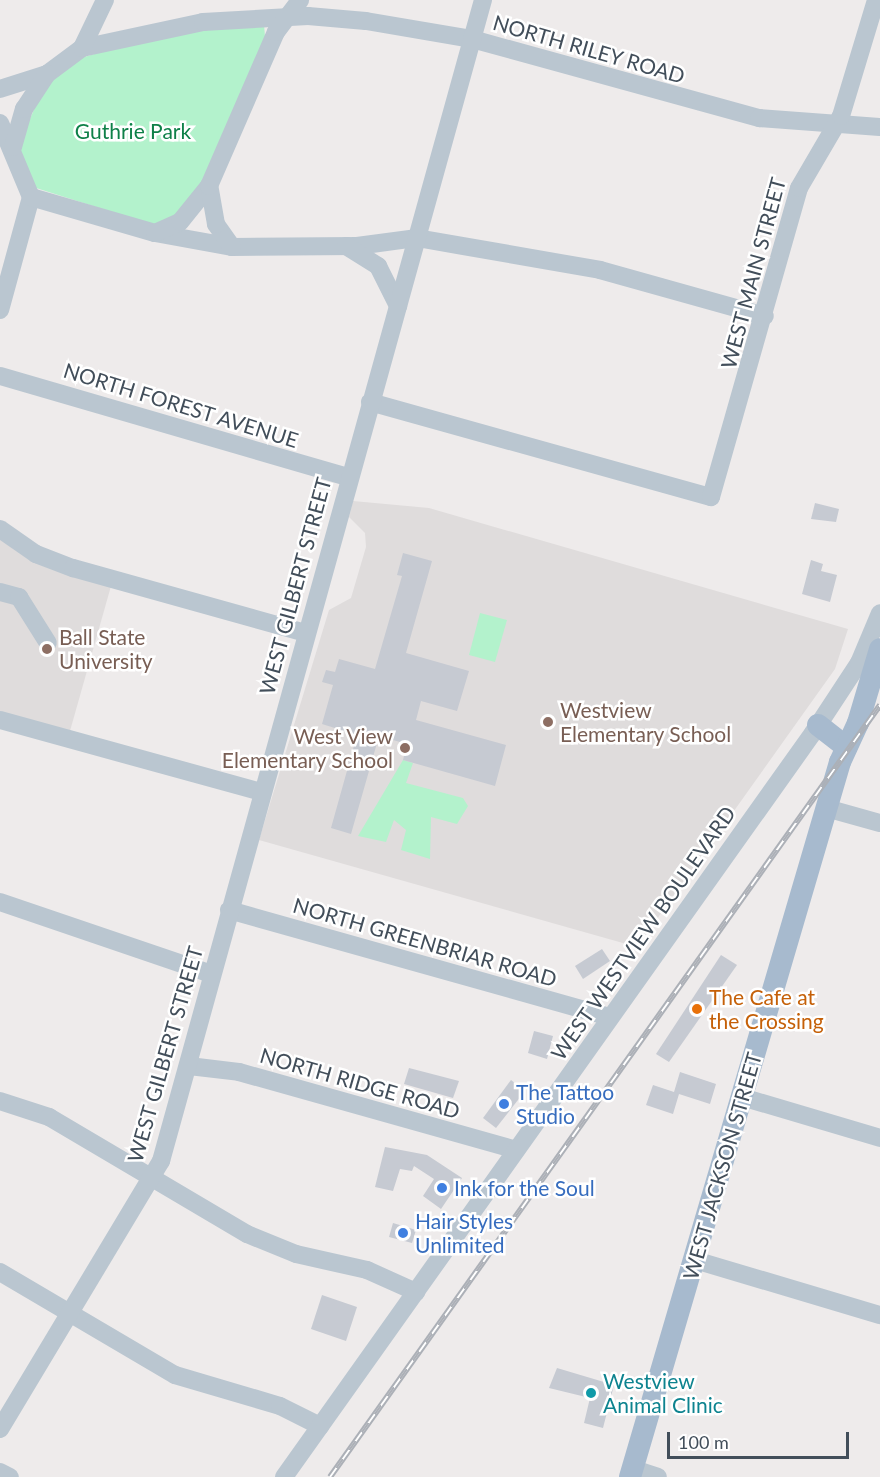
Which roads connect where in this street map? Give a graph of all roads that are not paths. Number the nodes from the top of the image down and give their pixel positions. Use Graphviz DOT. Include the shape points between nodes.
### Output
graph roads {
  1 [pos="105,0"];
  2 [pos="300,0"];
  3 [pos="483,0"];
  4 [pos="876,0"];
  5 [pos="288,16"];
  6 [pos="472,39"];
  7 [pos="82,48"];
  8 [pos="47,74"];
  9 [pos="0,89"];
  10 [pos="0,123"];
  11 [pos="834,126"];
  12 [pos="880,127"];
  13 [pos="13,147"];
  14 [pos="209,186"];
  15 [pos="31,197"];
  16 [pos="155,233"];
  17 [pos="417,238"];
  18 [pos="346,246"];
  19 [pos="232,247"];
  20 [pos="398,306"];
  21 [pos="0,310"];
  22 [pos="765,316"];
  23 [pos="0,376"];
  24 [pos="370,402"];
  25 [pos="348,477"];
  26 [pos="0,529"];
  27 [pos="0,592"];
  28 [pos="880,613"];
  29 [pos="306,633"];
  30 [pos="48,643"];
  31 [pos="880,649"];
  32 [pos="0,720"];
  33 [pos="818,725"];
  34 [pos="846,747"];
  35 [pos="261,792"];
  36 [pos="826,808"];
  37 [pos="880,823"];
  38 [pos="0,902"];
  39 [pos="229,910"];
  40 [pos="211,974"];
  41 [pos="610,1017"];
  42 [pos="189,1066"];
  43 [pos="742,1097"];
  44 [pos="0,1101"];
  45 [pos="880,1138"];
  46 [pos="516,1150"];
  47 [pos="152,1179"];
  48 [pos="695,1260"];
  49 [pos="0,1272"];
  50 [pos="416,1292"];
  51 [pos="70,1313"];
  52 [pos="880,1315"];
  53 [pos="320,1426"];
  54 [pos="0,1429"];
  55 [pos="0,1472"];
  56 [pos="632,1473"];
  57 [pos="9,1477"];
  58 [pos="284,1477"];
  59 [pos="658,1477"];
  1 -- 7 [label="street"];
  2 -- 5 [label="street"];
  3 -- 6 [label="street, WEST GILBERT STREET"];
  4 -- 11 [label="street, WEST MAIN STREET"];
  5 -- 6 [label="street, NORTH RILEY ROAD" via="366,21"];
  5 -- 7 [label="street, NORTH RILEY ROAD" via="191,24"];
  5 -- 14 [label="street" via="249,88"];
  6 -- 11 [label="street, NORTH RILEY ROAD" via="698,103"];
  6 -- 17 [label="street, WEST GILBERT STREET"];
  7 -- 8 [label="street"];
  8 -- 9 [label="street"];
  8 -- 13 [label="street" via="24,109"];
  10 -- 13 [label="street"];
  11 -- 12 [label="street, NORTH RILEY ROAD"];
  11 -- 22 [label="street, WEST MAIN STREET" via="799,188"];
  13 -- 15 [label="street"];
  14 -- 16 [label="street" via="180,222"];
  14 -- 19 [label="street" via="216,224"];
  15 -- 16 [label="street"];
  15 -- 21 [label="street"];
  16 -- 19 [label="street"];
  17 -- 18 [label="street"];
  17 -- 20 [label="street, WEST GILBERT STREET"];
  17 -- 22 [label="street" via="600,270"];
  18 -- 19 [label="street"];
  18 -- 20 [label="street" via="383,273"];
  20 -- 24 [label="street, WEST GILBERT STREET"];
  22 -- 24 [label="street, WEST MAIN STREET" via="711,498"];
  23 -- 25 [label="street, NORTH FOREST AVENUE"];
  24 -- 25 [label="street, WEST GILBERT STREET"];
  25 -- 29 [label="street, WEST GILBERT STREET"];
  26 -- 29 [label="street" via="36,554 74,568"];
  27 -- 30 [label="street" via="19,597"];
  28 -- 33 [label="street, WEST WESTVIEW BOULEVARD" via="859,663"];
  29 -- 35 [label="street, WEST GILBERT STREET"];
  31 -- 34 [label="main road, WEST JACKSON STREET"];
  32 -- 35 [label="street"];
  33 -- 34 [label="main road"];
  33 -- 41 [label="street, WEST WESTVIEW BOULEVARD"];
  34 -- 36 [label="main road, WEST JACKSON STREET"];
  35 -- 39 [label="street, WEST GILBERT STREET"];
  36 -- 37 [label="street"];
  36 -- 43 [label="main road, WEST JACKSON STREET"];
  38 -- 40 [label="street"];
  39 -- 40 [label="street, WEST GILBERT STREET"];
  39 -- 41 [label="street, NORTH GREENBRIAR ROAD"];
  40 -- 42 [label="street, WEST GILBERT STREET"];
  41 -- 46 [label="street, WEST WESTVIEW BOULEVARD"];
  42 -- 46 [label="street, NORTH RIDGE ROAD" via="239,1072"];
  42 -- 47 [label="street, WEST GILBERT STREET"];
  43 -- 45 [label="street"];
  43 -- 48 [label="main road, WEST JACKSON STREET"];
  44 -- 47 [label="street" via="50,1117"];
  46 -- 50 [label="street, WEST WESTVIEW BOULEVARD"];
  47 -- 50 [label="street" via="280,1248 367,1270"];
  47 -- 51 [label="street, WEST GILBERT STREET"];
  48 -- 52 [label="street"];
  48 -- 56 [label="main road, WEST JACKSON STREET"];
  49 -- 51 [label="street"];
  50 -- 53 [label="street, WEST WESTVIEW BOULEVARD"];
  51 -- 53 [label="street" via="175,1374 280,1406"];
  51 -- 54 [label="street, WEST GILBERT STREET"];
  53 -- 58 [label="street, WEST WESTVIEW BOULEVARD"];
  55 -- 57 [label="street"];
  56 -- 59 [label="street"];
}
